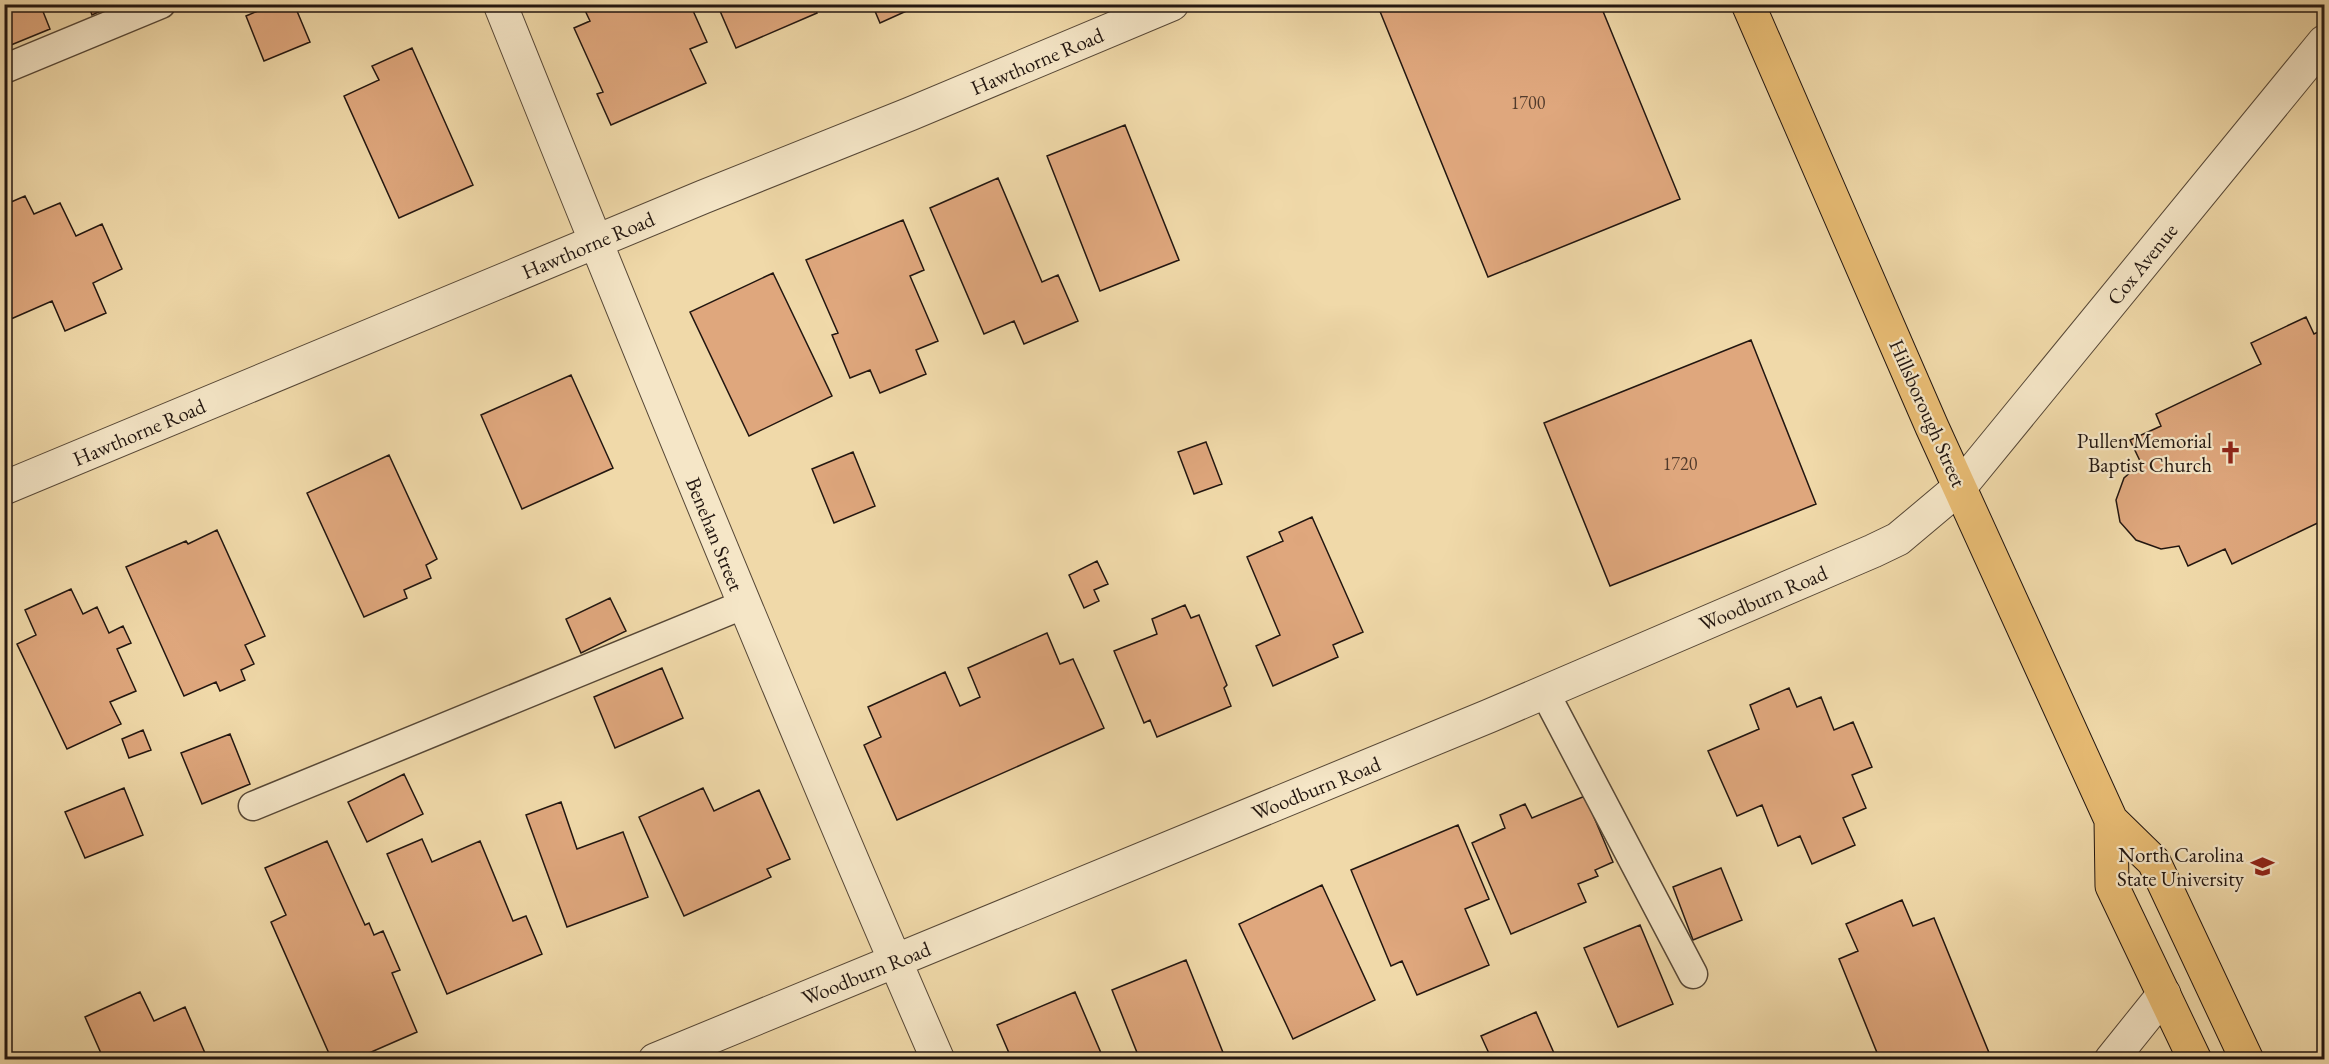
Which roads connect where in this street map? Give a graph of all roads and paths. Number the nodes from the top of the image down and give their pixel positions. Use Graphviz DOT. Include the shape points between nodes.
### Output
graph roads {
  1 [pos="161,4"];
  2 [pos="500,4"];
  3 [pos="1172,4"];
  4 [pos="1748,4"];
  5 [pos="2325,42"];
  6 [pos="4,69"];
  7 [pos="594,242"];
  8 [pos="1960,487"];
  9 [pos="4,488"];
  10 [pos="745,604"];
  11 [pos="1544,691"];
  12 [pos="253,806"];
  13 [pos="2111,820"];
  14 [pos="896,961"];
  15 [pos="1693,974"];
  16 [pos="2164,994"];
  17 [pos="655,1059"];
  18 [pos="939,1059"];
  19 [pos="2111,1059"];
  20 [pos="2195,1059"];
  21 [pos="2247,1059"];
  1 -- 6 [label="lane"];
  2 -- 7 [label="street, Benehan Street"];
  3 -- 7 [label="street, Hawthorne Road"];
  4 -- 8 [label="main road, Hillsborough Street"];
  5 -- 8 [label="street, Cox Avenue"];
  7 -- 9 [label="street, Hawthorne Road"];
  7 -- 10 [label="street, Benehan Street"];
  8 -- 11 [label="street, Woodburn Road" via="1898,538"];
  8 -- 13 [label="main road, Hillsborough Street"];
  10 -- 12 [label="lane"];
  10 -- 14 [label="street, Benehan Street"];
  11 -- 14 [label="street, Woodburn Road"];
  11 -- 15 [label="lane"];
  13 -- 16 [label="main road, Hillsborough Street" via="2112,886"];
  13 -- 21 [label="main road, Hillsborough Street" via="2154,862"];
  14 -- 17 [label="street, Woodburn Road"];
  14 -- 18 [label="street, Benehan Street"];
  16 -- 19 [label="street"];
  16 -- 20 [label="main road, Hillsborough Street"];
}
